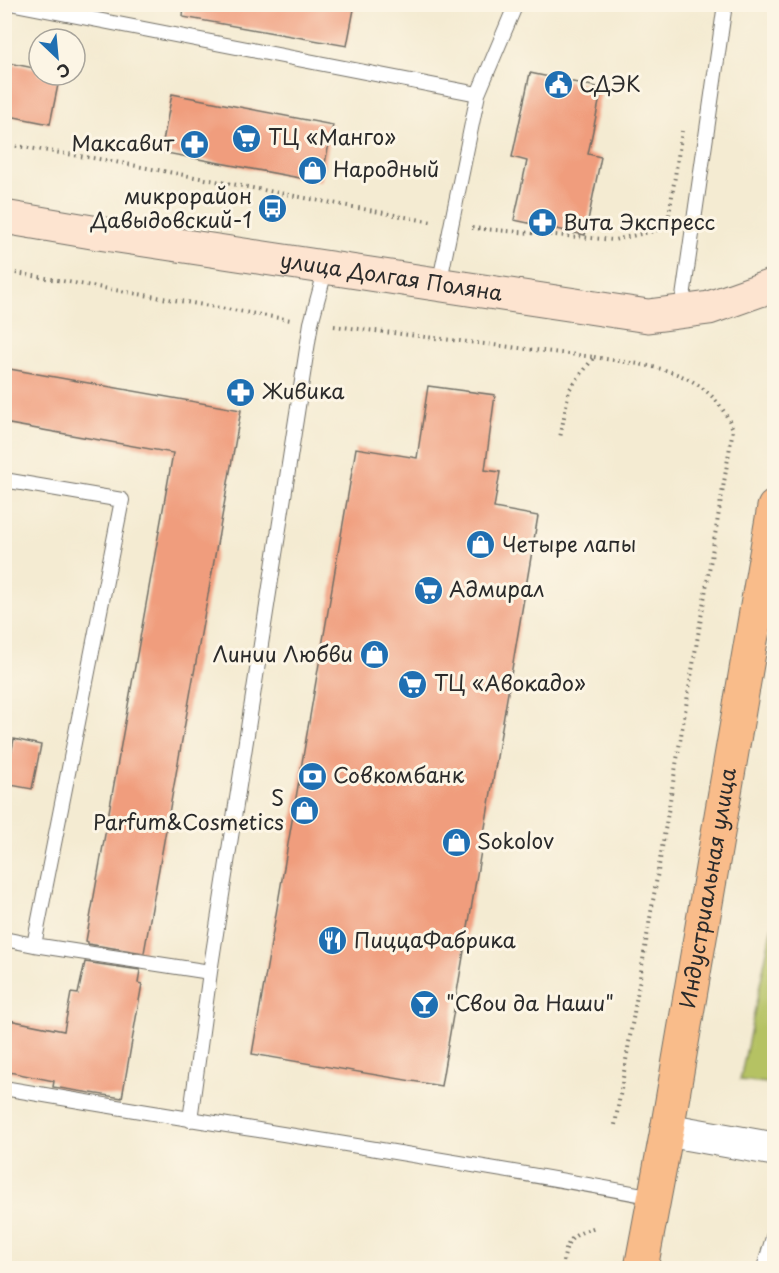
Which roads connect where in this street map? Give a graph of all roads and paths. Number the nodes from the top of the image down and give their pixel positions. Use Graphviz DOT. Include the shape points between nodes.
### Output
graph roads {
  1 [pos="15,4"];
  2 [pos="516,4"];
  3 [pos="724,5"];
  4 [pos="478,94"];
  5 [pos="682,126"];
  6 [pos="4,144"];
  7 [pos="4,217"];
  8 [pos="452,226"];
  9 [pos="326,268"];
  10 [pos="440,285"];
  11 [pos="774,285"];
  12 [pos="681,312"];
  13 [pos="594,357"];
  14 [pos="4,480"];
  15 [pos="774,507"];
  16 [pos="4,939"];
  17 [pos="34,945"];
  18 [pos="210,972"];
  19 [pos="4,1088"];
  20 [pos="190,1120"];
  21 [pos="615,1125"];
  22 [pos="667,1130"];
  23 [pos="774,1149"];
  24 [pos="654,1197"];
  25 [pos="596,1227"];
  26 [pos="774,1234"];
  27 [pos="562,1269"];
  28 [pos="640,1269"];
  29 [pos="764,1269"];
  1 -- 4 [label="lane"];
  2 -- 4 [label="lane"];
  3 -- 12 [label="lane"];
  4 -- 8 [label="lane"];
  5 -- 8 [label="path" via="667,228 614,240"];
  6 -- 8 [label="path"];
  7 -- 9 [label="main road, улица Долгая Поляна"];
  8 -- 10 [label="lane"];
  9 -- 10 [label="main road, улица Долгая Поляна"];
  9 -- 18 [label="lane" via="311,323"];
  10 -- 12 [label="main road, улица Долгая Поляна" via="648,316"];
  11 -- 12 [label="main road, улица Долгая Поляна" via="709,308"];
  13 -- 21 [label="path" via="670,370 697,382 726,412 734,429"];
  14 -- 17 [label="lane" via="122,500"];
  15 -- 22 [label="highway, Индустриальная улица"];
  16 -- 17 [label="lane"];
  17 -- 18 [label="lane"];
  18 -- 20 [label="lane"];
  19 -- 20 [label="lane"];
  20 -- 24 [label="lane" via="480,1164"];
  22 -- 23 [label="street"];
  22 -- 24 [label="highway, Индустриальная улица"];
  24 -- 28 [label="highway, Индустриальная улица"];
  25 -- 27 [label="path" via="579,1233 566,1245"];
  26 -- 29 [label="lane"];
}
